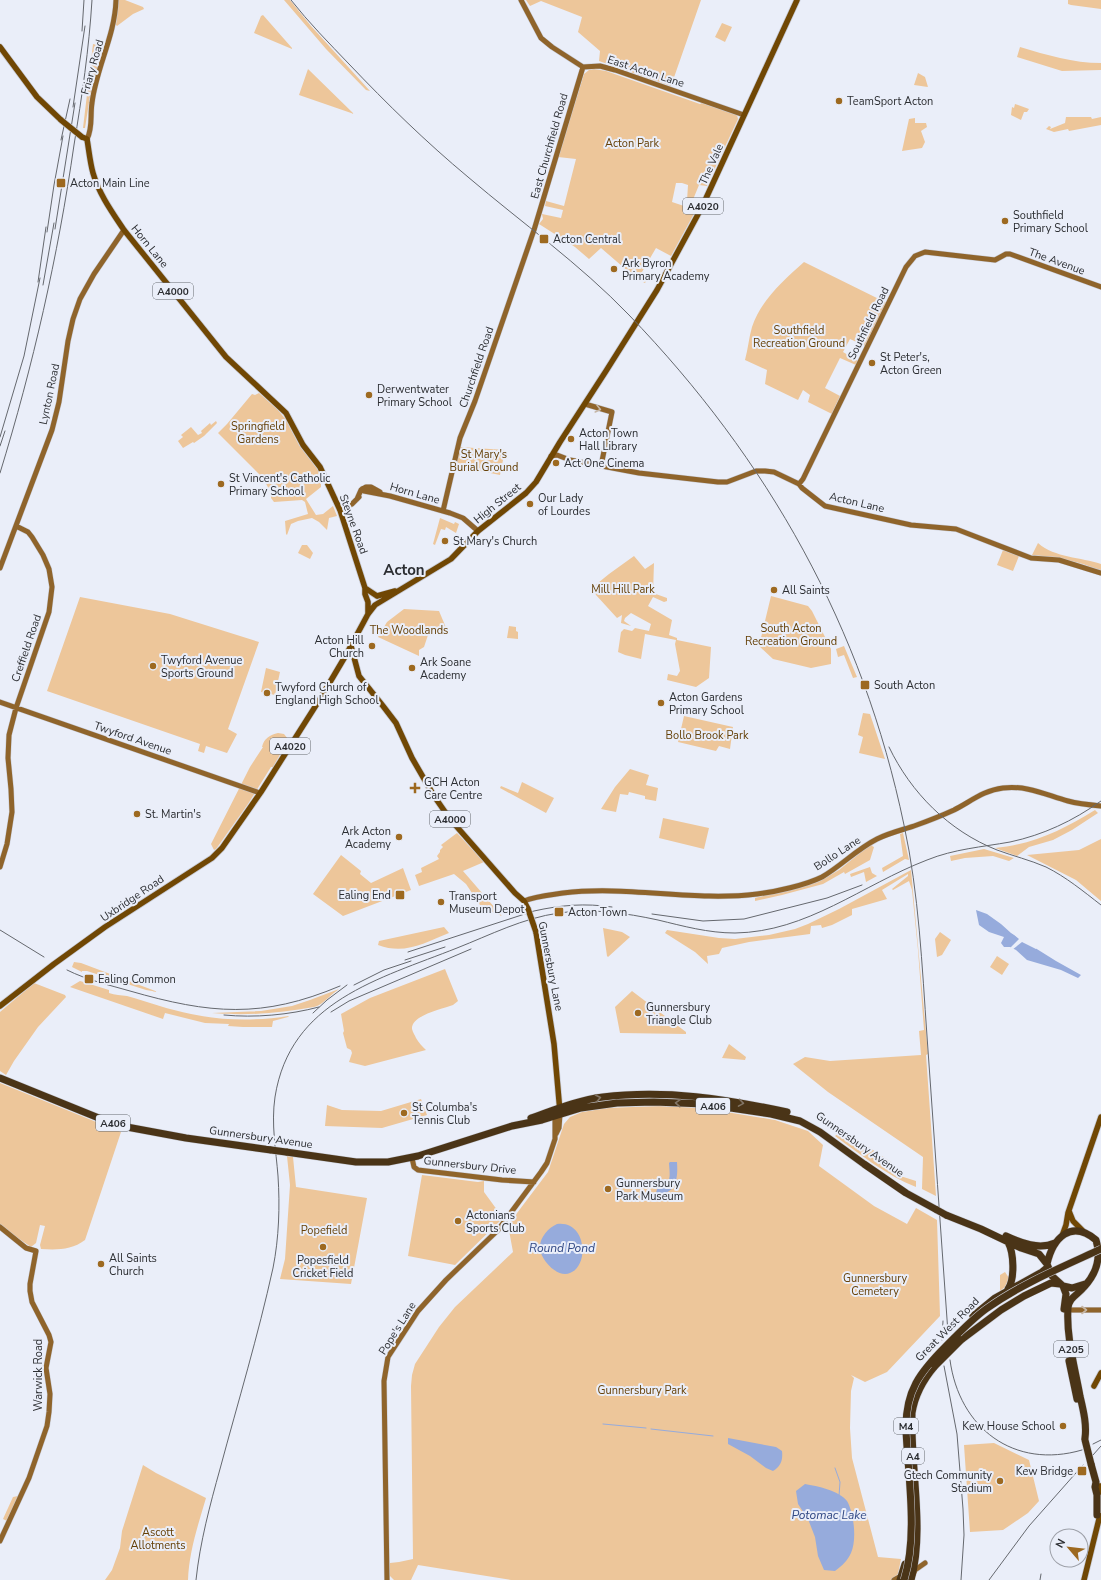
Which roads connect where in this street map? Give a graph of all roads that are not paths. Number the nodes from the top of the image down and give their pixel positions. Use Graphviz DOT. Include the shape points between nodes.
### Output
graph roads {
  1 [pos="116,0"];
  2 [pos="521,0"];
  3 [pos="797,0"];
  4 [pos="0,47"];
  5 [pos="583,67"];
  6 [pos="744,115"];
  7 [pos="85,138"];
  8 [pos="124,230"];
  9 [pos="534,232"];
  10 [pos="1006,254"];
  11 [pos="1101,287"];
  12 [pos="619,351"];
  13 [pos="585,404"];
  14 [pos="557,446"];
  15 [pos="551,456"];
  16 [pos="562,456"];
  17 [pos="602,464"];
  18 [pos="320,467"];
  19 [pos="799,484"];
  20 [pos="340,510"];
  21 [pos="443,511"];
  22 [pos="16,526"];
  23 [pos="478,531"];
  24 [pos="0,568"];
  25 [pos="1101,573"];
  26 [pos="366,588"];
  27 [pos="403,588"];
  28 [pos="376,595"];
  29 [pos="368,601"];
  30 [pos="377,604"];
  31 [pos="368,614"];
  32 [pos="351,646"];
  33 [pos="346,655"];
  34 [pos="355,662"];
  35 [pos="0,702"];
  36 [pos="16,708"];
  37 [pos="260,793"];
  38 [pos="1101,806"];
  39 [pos="0,867"];
  40 [pos="524,901"];
  41 [pos="0,1006"];
  42 [pos="0,1078"];
  43 [pos="558,1112"];
  44 [pos="1101,1117"];
  45 [pos="412,1158"];
  46 [pos="534,1182"];
  47 [pos="1069,1211"];
  48 [pos="945,1212"];
  49 [pos="0,1227"];
  50 [pos="1083,1231"];
  51 [pos="1059,1239"];
  52 [pos="1098,1240"];
  53 [pos="1008,1242"];
  54 [pos="1020,1248"];
  55 [pos="1101,1249"];
  56 [pos="1101,1253"];
  57 [pos="1012,1255"];
  58 [pos="1047,1265"];
  59 [pos="1099,1265"];
  60 [pos="1013,1277"];
  61 [pos="1087,1283"];
  62 [pos="1020,1284"];
  63 [pos="1061,1285"];
  64 [pos="1006,1291"];
  65 [pos="1068,1310"];
  66 [pos="1101,1310"];
  67 [pos="1101,1373"];
  68 [pos="1094,1386"];
  69 [pos="1085,1439"];
  70 [pos="1100,1491"];
  71 [pos="1099,1517"];
  72 [pos="0,1542"];
  73 [pos="911,1578"];
  74 [pos="902,1579"];
  75 [pos="387,1580"];
  76 [pos="894,1580"];
  77 [pos="1084,1580"];
  1 -- 7 [label="street, Friary Road" via="112,33 95,83 91,132"];
  2 -- 5 [label="street" via="543,40"];
  3 -- 6 [label="main road, The Vale / A4020"];
  4 -- 7 [label="main road, bridge" via="48,108"];
  5 -- 6 [label="street, East Acton Lane" via="600,66 615,70"];
  5 -- 9 [label="street, East Churchfield Road"];
  6 -- 12 [label="main road, The Vale / A4020" via="693,225"];
  7 -- 8 [label="main road, Horn Lane / A4000" via="96,181 110,210"];
  8 -- 18 [label="main road, Horn Lane / A4000" via="226,357 286,413 303,445"];
  8 -- 22 [label="street, Lynton Road" via="80,299 68,340 56,416"];
  9 -- 21 [label="street, Churchfield Road" via="460,438"];
  10 -- 11 [label="street, The Avenue"];
  10 -- 19 [label="street, Southfield Road" via="995,260 929,252 920,253 910,260"];
  12 -- 13 [label="main road, High Street / A4020"];
  13 -- 14 [label="main road, High Street / A4020"];
  13 -- 17 [label="street, one-way" via="612,412"];
  14 -- 15 [label="main road, High Street / A4020"];
  14 -- 16 [label="street"];
  15 -- 16 [label="street, Acton Lane"];
  15 -- 23 [label="main road, High Street / A4020" via="531,489"];
  16 -- 17 [label="street, Acton Lane" via="570,460"];
  17 -- 19 [label="street, Acton Lane" via="640,473 727,482 765,471 781,474"];
  18 -- 20 [label="main road, Steyne Road / A4000"];
  19 -- 25 [label="street, Acton Lane" via="825,506 911,525 960,530 1031,558 1059,560"];
  20 -- 21 [label="street, Horn Lane" via="352,504 363,490"];
  20 -- 26 [label="main road, Steyne Road / A4000"];
  21 -- 23 [label="street, Horn Lane" via="460,516"];
  22 -- 24 [label="street, Lynton Road"];
  22 -- 36 [label="street, Creffield Road" via="34,538 44,555 51,577 52,595 49,612"];
  23 -- 27 [label="main road, High Street / A4020" via="451,559"];
  26 -- 28 [label="main road"];
  26 -- 29 [label="main road, Steyne Road / A4000"];
  27 -- 28 [label="main road, High Street / A4020"];
  27 -- 30 [label="main road, High Street / A4020"];
  28 -- 29 [label="main road" via="370,596"];
  28 -- 30 [label="main road" via="379,598"];
  29 -- 30 [label="main road" via="371,605"];
  29 -- 31 [label="main road, High Street / A4020"];
  30 -- 31 [label="main road, High Street / A4020"];
  31 -- 32 [label="main road, High Street / A4020"];
  32 -- 33 [label="main road, High Street / A4020"];
  32 -- 34 [label="main road, Gunnersbury Lane / A4000"];
  33 -- 34 [label="main road, Gunnersbury Lane / A4000"];
  33 -- 37 [label="main road, High Street / A4020"];
  34 -- 40 [label="main road, Gunnersbury Lane / A4000" via="359,676 396,723 422,777 443,809 514,893"];
  35 -- 36 [label="street, Twyford Avenue"];
  36 -- 37 [label="street, Twyford Avenue"];
  36 -- 39 [label="street, Creffield Road" via="8,748 11,818"];
  37 -- 41 [label="main road, Uxbridge Road / A4020" via="217,854 105,927"];
  38 -- 40 [label="street, Bollo Lane" via="1071,802 1029,788 1004,788 992,790 930,820 876,840 821,877 781,889 730,896 580,891"];
  40 -- 43 [label="main road, Gunnersbury Lane / A4000, bridge" via="536,932 554,1036"];
  42 -- 45 [label="highway, Gunnersbury Avenue / A406, bridge" via="116,1124 178,1136 368,1163"];
  43 -- 45 [label="highway, Gunnersbury Avenue / A406"];
  43 -- 46 [label="street, Pope's Lane" via="559,1128 547,1163"];
  43 -- 48 [label="highway, Gunnersbury Avenue / A406" via="602,1097 648,1095 725,1100 791,1113 811,1122 895,1182"];
  44 -- 47 [label="main road"];
  45 -- 46 [label="street, Gunnersbury Drive" via="414,1167 418,1170"];
  46 -- 75 [label="street, Pope's Lane" via="498,1230 429,1297 388,1357 384,1382"];
  47 -- 50 [label="main road" via="1073,1221"];
  47 -- 51 [label="main road"];
  48 -- 51 [label="highway, Gunnersbury Avenue / A406" via="1022,1242 1047,1246"];
  48 -- 53 [label="highway, Gunnersbury Avenue / A406"];
  49 -- 72 [label="street, Warwick Road" via="26,1248 36,1251 30,1291 50,1342 46,1368 50,1394 47,1426 29,1478"];
  50 -- 51 [label="highway" via="1073,1231"];
  50 -- 52 [label="highway"];
  51 -- 58 [label="highway" via="1050,1253"];
  52 -- 59 [label="highway"];
  53 -- 54 [label="highway, Gunnersbury Avenue / A406"];
  53 -- 57 [label="highway"];
  54 -- 57 [label="highway" via="1014,1250"];
  54 -- 58 [label="highway, Gunnersbury Avenue / A406" via="1040,1254"];
  55 -- 74 [label="highway, M4, bridge" via="1024,1286 989,1307 958,1333 920,1375 911,1392 906,1419 911,1533 910,1556"];
  56 -- 73 [label="highway, M4, bridge" via="1026,1289 988,1313 934,1364 918,1385 910,1419 915,1538"];
  57 -- 60 [label="highway"];
  58 -- 62 [label="highway, Great West Road / A4" via="1042,1272"];
  58 -- 63 [label="highway" via="1052,1276"];
  59 -- 61 [label="highway"];
  60 -- 62 [label="highway"];
  60 -- 64 [label="highway"];
  61 -- 63 [label="highway" via="1076,1287"];
  61 -- 65 [label="highway" via="1071,1299"];
  62 -- 64 [label="highway, Great West Road / A4"];
  63 -- 69 [label="highway, A205" via="1066,1294 1064,1310 1068,1359"];
  63 -- 73 [label="highway, Great West Road / A4, bridge" via="1053,1282 995,1314 961,1340 920,1386 912,1413 916,1554"];
  64 -- 74 [label="highway, Great West Road / A4, bridge" via="980,1310 936,1354 924,1367 908,1396 905,1410 909,1538"];
  65 -- 66 [label="street, one-way"];
  65 -- 69 [label="highway, A205" via="1072,1358 1082,1403"];
  67 -- 68 [label="main road"];
  69 -- 70 [label="highway, A205, bridge"];
  70 -- 71 [label="highway"];
  71 -- 77 [label="main road"];
  74 -- 76 [label="street"];
}
